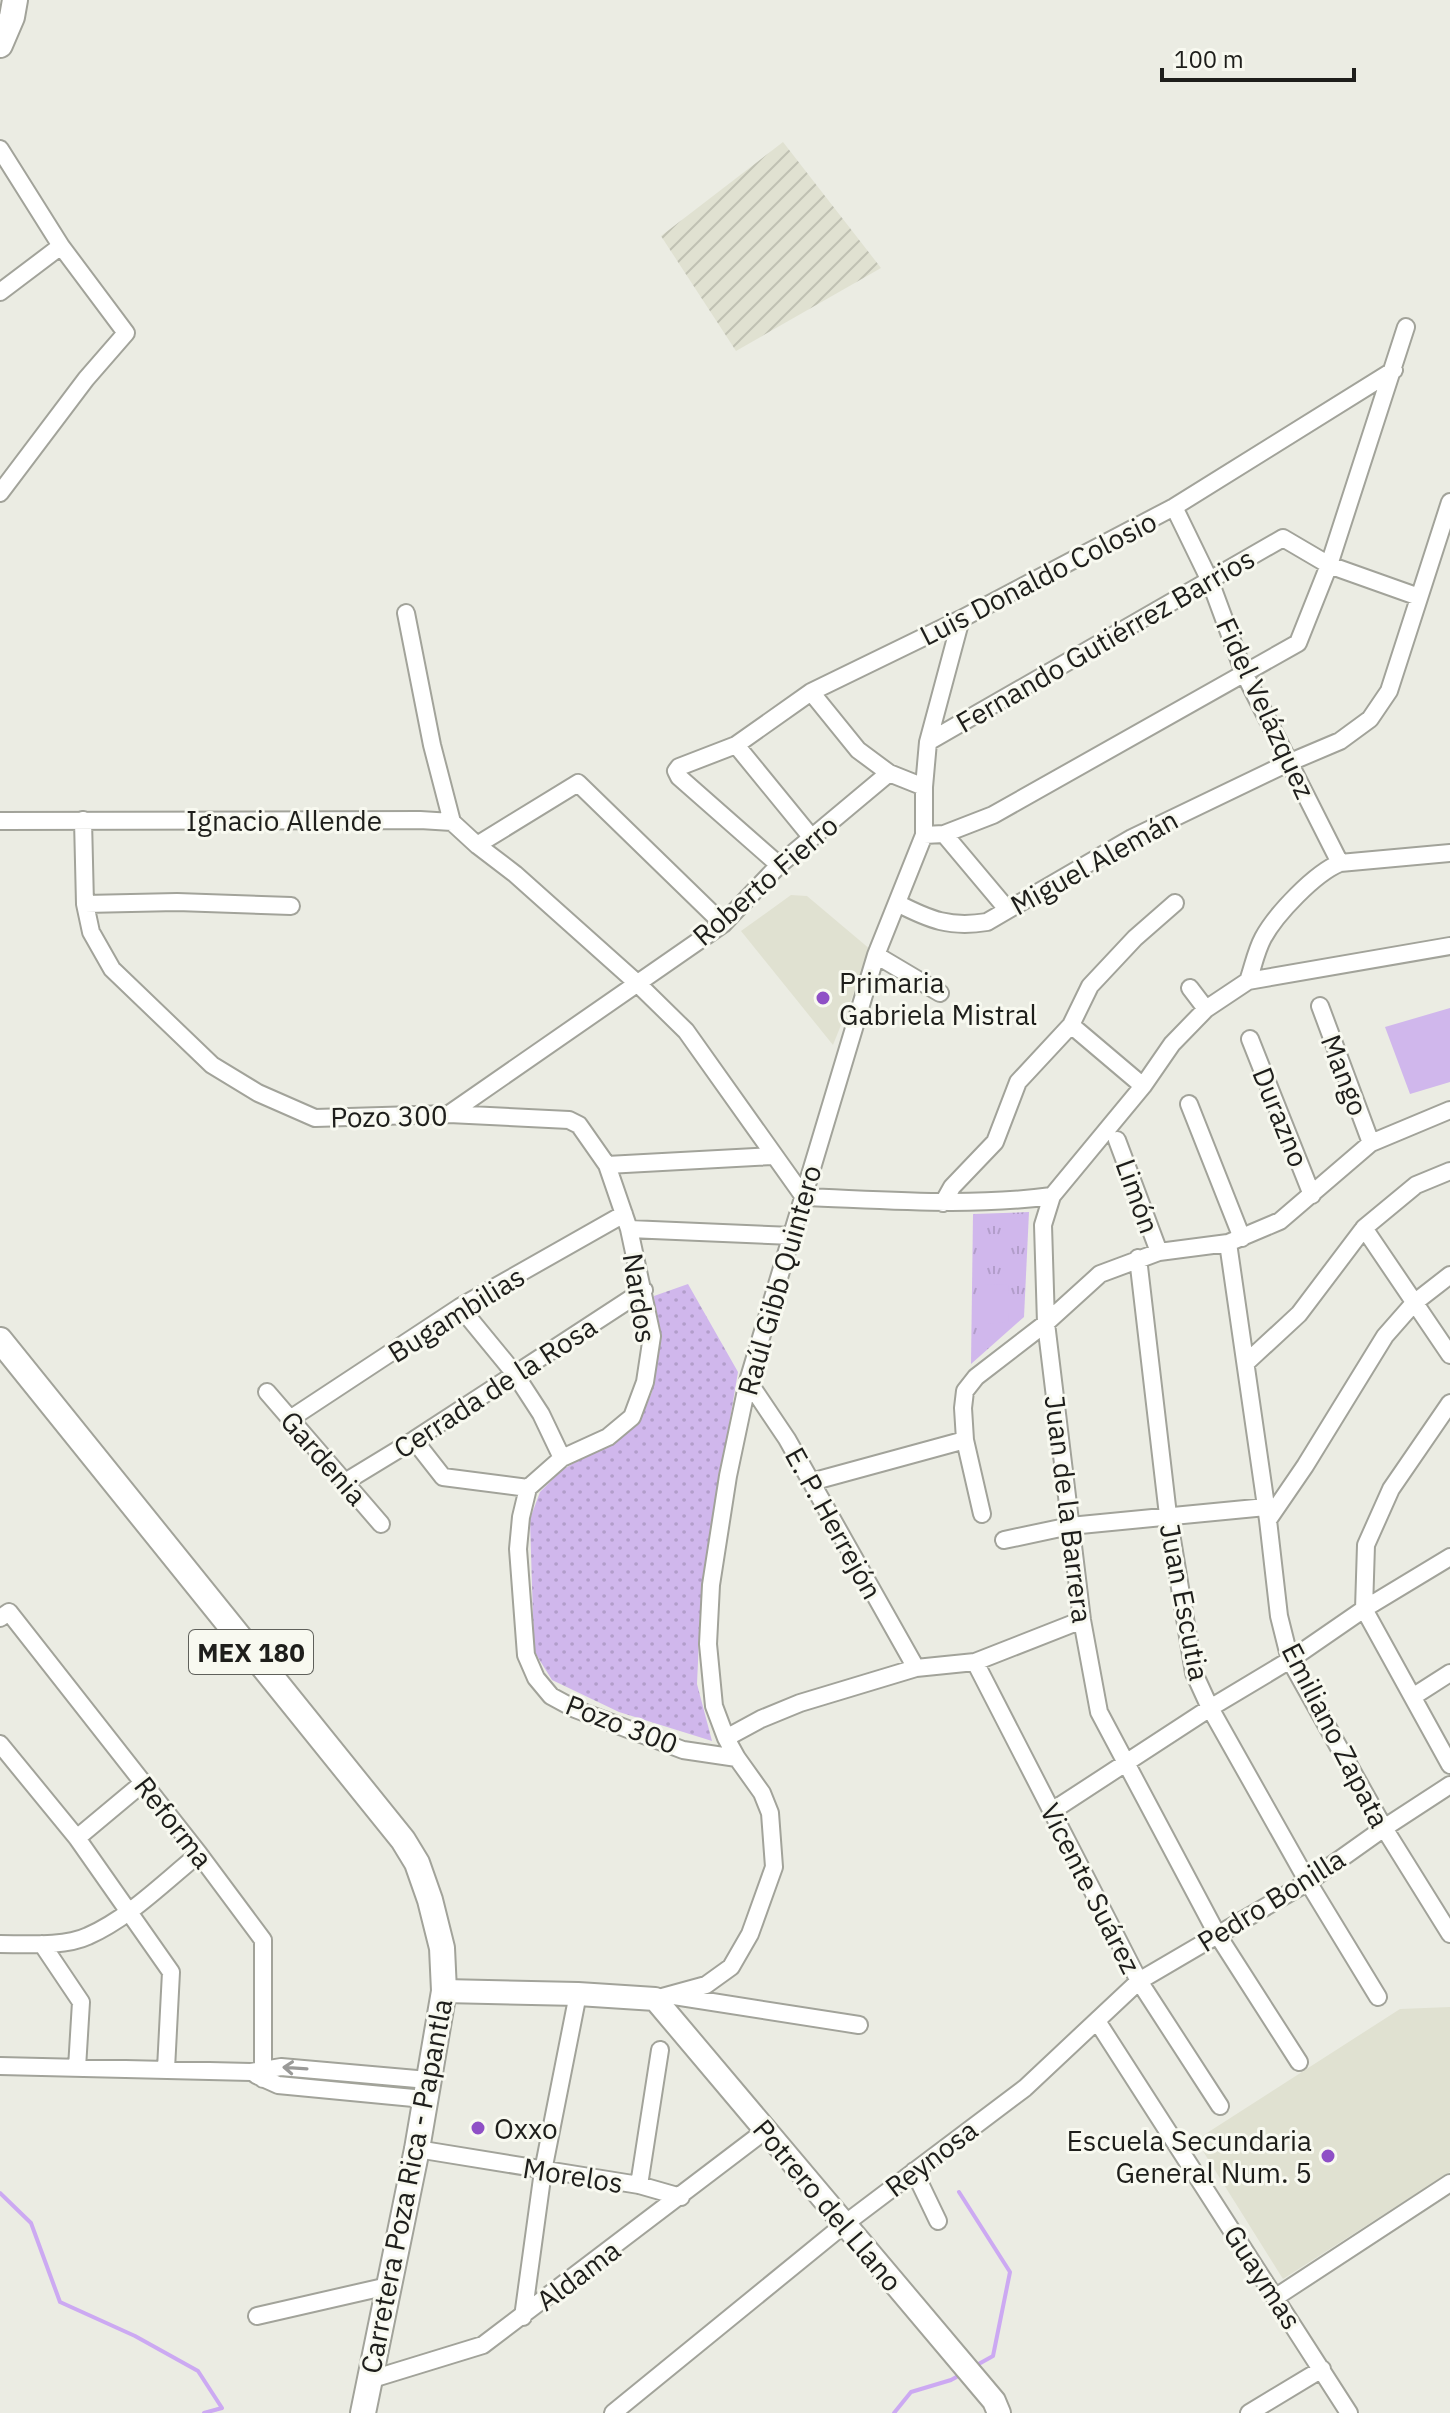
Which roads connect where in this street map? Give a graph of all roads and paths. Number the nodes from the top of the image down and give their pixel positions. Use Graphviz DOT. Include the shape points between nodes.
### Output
graph roads {
  1 [pos="15,0"];
  2 [pos="0,45"];
  3 [pos="0,149"];
  4 [pos="61,246"];
  5 [pos="0,292"];
  6 [pos="1406,327"];
  7 [pos="1394,370"];
  8 [pos="0,493"];
  9 [pos="1450,502"];
  10 [pos="1174,507"];
  11 [pos="1444,534"];
  12 [pos="1329,565"];
  13 [pos="1210,581"];
  14 [pos="1419,597"];
  15 [pos="406,613"];
  16 [pos="961,619"];
  17 [pos="1244,673"];
  18 [pos="811,692"];
  19 [pos="928,742"];
  20 [pos="736,745"];
  21 [pos="1288,763"];
  22 [pos="889,773"];
  23 [pos="924,787"];
  24 [pos="83,820"];
  25 [pos="0,821"];
  26 [pos="452,822"];
  27 [pos="944,834"];
  28 [pos="924,835"];
  29 [pos="812,838"];
  30 [pos="477,845"];
  31 [pos="1450,853"];
  32 [pos="1340,863"];
  33 [pos="779,865"];
  34 [pos="897,903"];
  35 [pos="1175,903"];
  36 [pos="85,904"];
  37 [pos="291,906"];
  38 [pos="1007,909"];
  39 [pos="723,924"];
  40 [pos="1450,946"];
  41 [pos="876,955"];
  42 [pos="1248,981"];
  43 [pos="637,983"];
  44 [pos="1190,988"];
  45 [pos="940,993"];
  46 [pos="1320,1006"];
  47 [pos="1206,1009"];
  48 [pos="1071,1025"];
  49 [pos="1250,1039"];
  50 [pos="1143,1086"];
  51 [pos="1189,1104"];
  52 [pos="1450,1110"];
  53 [pos="449,1114"];
  54 [pos="1117,1140"];
  55 [pos="1371,1143"];
  56 [pos="773,1156"];
  57 [pos="607,1165"];
  58 [pos="1450,1171"];
  59 [pos="1312,1195"];
  60 [pos="1052,1196"];
  61 [pos="804,1197"];
  62 [pos="943,1203"];
  63 [pos="626,1221"];
  64 [pos="1364,1228"];
  65 [pos="793,1236"];
  66 [pos="1235,1240"];
  67 [pos="1159,1252"];
  68 [pos="1138,1258"];
  69 [pos="1450,1275"];
  70 [pos="644,1290"];
  71 [pos="1414,1303"];
  72 [pos="460,1307"];
  73 [pos="1046,1323"];
  74 [pos="0,1340"];
  75 [pos="1450,1355"];
  76 [pos="1247,1362"];
  77 [pos="515,1374"];
  78 [pos="748,1381"];
  79 [pos="267,1392"];
  80 [pos="1450,1403"];
  81 [pos="290,1419"];
  82 [pos="414,1440"];
  83 [pos="965,1440"];
  84 [pos="562,1458"];
  85 [pos="345,1482"];
  86 [pos="811,1482"];
  87 [pos="528,1488"];
  88 [pos="1267,1513"];
  89 [pos="982,1514"];
  90 [pos="1168,1515"];
  91 [pos="381,1524"];
  92 [pos="1070,1526"];
  93 [pos="1004,1540"];
  94 [pos="1450,1557"];
  95 [pos="1364,1609"];
  96 [pos="0,1618"];
  97 [pos="1082,1620"];
  98 [pos="1290,1660"];
  99 [pos="975,1662"];
  100 [pos="916,1668"];
  101 [pos="1450,1673"];
  102 [pos="1414,1696"];
  103 [pos="1210,1708"];
  104 [pos="726,1738"];
  105 [pos="0,1744"];
  106 [pos="737,1758"];
  107 [pos="1127,1763"];
  108 [pos="1450,1765"];
  109 [pos="144,1782"];
  110 [pos="1450,1785"];
  111 [pos="1052,1811"];
  112 [pos="1384,1828"];
  113 [pos="77,1838"];
  114 [pos="199,1854"];
  115 [pos="1308,1882"];
  116 [pos="129,1910"];
  117 [pos="1217,1934"];
  118 [pos="1450,1934"];
  119 [pos="0,1944"];
  120 [pos="42,1944"];
  121 [pos="1139,1981"];
  122 [pos="444,1991"];
  123 [pos="578,1994"];
  124 [pos="1378,1997"];
  125 [pos="663,1998"];
  126 [pos="1097,2021"];
  127 [pos="859,2025"];
  128 [pos="660,2050"];
  129 [pos="1299,2062"];
  130 [pos="0,2066"];
  131 [pos="77,2068"];
  132 [pos="166,2069"];
  133 [pos="339,2072"];
  134 [pos="260,2074"];
  135 [pos="426,2089"];
  136 [pos="337,2090"];
  137 [pos="1220,2106"];
  138 [pos="766,2130"];
  139 [pos="417,2149"];
  140 [pos="543,2171"];
  141 [pos="914,2171"];
  142 [pos="1450,2183"];
  143 [pos="639,2185"];
  144 [pos="681,2197"];
  145 [pos="938,2221"];
  146 [pos="846,2223"];
  147 [pos="388,2286"];
  148 [pos="1276,2297"];
  149 [pos="257,2316"];
  150 [pos="523,2317"];
  151 [pos="1322,2369"];
  152 [pos="369,2380"];
  153 [pos="997,2407"];
  154 [pos="363,2413"];
  155 [pos="613,2413"];
  156 [pos="1249,2413"];
  157 [pos="1349,2413"];
  1 -- 2 [label="main road"];
  3 -- 4 [label="street"];
  4 -- 5 [label="street"];
  4 -- 8 [label="street" via="126,333"];
  6 -- 7 [label="street"];
  7 -- 10 [label="street, Luis Donaldo Colosio"];
  7 -- 12 [label="street"];
  9 -- 11 [label="street, Miguel Alemán"];
  10 -- 13 [label="street, Fidel Velázquez"];
  10 -- 16 [label="street, Luis Donaldo Colosio"];
  11 -- 14 [label="street, Miguel Alemán"];
  12 -- 13 [label="street, Fernando Gutiérrez Barrios" via="1283,538"];
  12 -- 14 [label="street"];
  12 -- 17 [label="street" via="1298,643"];
  13 -- 17 [label="street, Fidel Velázquez"];
  13 -- 19 [label="street, Fernando Gutiérrez Barrios"];
  14 -- 21 [label="street, Miguel Alemán" via="1389,691 1370,719 1340,741"];
  15 -- 26 [label="street"];
  16 -- 18 [label="street, Luis Donaldo Colosio"];
  16 -- 19 [label="street"];
  17 -- 21 [label="street, Fidel Velázquez"];
  17 -- 27 [label="street" via="993,815"];
  18 -- 20 [label="street, Luis Donaldo Colosio"];
  18 -- 22 [label="street" via="858,750"];
  19 -- 23 [label="street"];
  20 -- 29 [label="street"];
  20 -- 33 [label="street, Luis Donaldo Colosio" via="676,771"];
  21 -- 32 [label="street, Fidel Velázquez"];
  21 -- 38 [label="street, Miguel Alemán" via="1132,838"];
  22 -- 23 [label="street"];
  22 -- 29 [label="street, Roberto Fierro"];
  23 -- 28 [label="street"];
  24 -- 25 [label="street, Ignacio Allende"];
  24 -- 26 [label="street, Ignacio Allende"];
  24 -- 36 [label="street, Pozo 300"];
  26 -- 30 [label="street"];
  27 -- 28 [label="street"];
  27 -- 38 [label="street"];
  28 -- 34 [label="street, Raúl Gibb Quintero"];
  29 -- 33 [label="street, Roberto Fierro"];
  30 -- 39 [label="street" via="578,783"];
  30 -- 43 [label="street"];
  31 -- 32 [label="street"];
  32 -- 42 [label="street" via="1309,883 1263,938"];
  33 -- 39 [label="street, Roberto Fierro"];
  34 -- 38 [label="street, Miguel Alemán" via="924,917 962,926 987,922"];
  34 -- 41 [label="street, Raúl Gibb Quintero"];
  35 -- 48 [label="street" via="1090,986"];
  36 -- 37 [label="street"];
  36 -- 53 [label="street, Pozo 300" via="91,932 112,969 212,1065 258,1093 315,1118"];
  39 -- 43 [label="street, Roberto Fierro"];
  40 -- 42 [label="street"];
  41 -- 45 [label="street"];
  41 -- 61 [label="street, Raúl Gibb Quintero"];
  42 -- 47 [label="street, Juan de la Barrera"];
  43 -- 53 [label="street, Roberto Fierro"];
  43 -- 56 [label="street" via="686,1031"];
  44 -- 47 [label="street"];
  46 -- 55 [label="street, Mango"];
  47 -- 50 [label="street, Juan de la Barrera" via="1172,1044"];
  48 -- 50 [label="street"];
  48 -- 62 [label="street" via="1018,1082 995,1142"];
  49 -- 59 [label="street, Durazno"];
  50 -- 60 [label="street, Juan de la Barrera"];
  51 -- 66 [label="street, Emiliano Zapata"];
  52 -- 55 [label="street"];
  53 -- 57 [label="street, Pozo 300" via="569,1120 579,1125"];
  54 -- 67 [label="street, Limón"];
  55 -- 59 [label="street"];
  56 -- 57 [label="street"];
  56 -- 61 [label="street"];
  57 -- 63 [label="street, Pozo 300"];
  58 -- 64 [label="street" via="1416,1185"];
  59 -- 66 [label="street" via="1280,1221"];
  60 -- 62 [label="street"];
  60 -- 73 [label="street, Juan de la Barrera" via="1043,1225"];
  61 -- 62 [label="street"];
  61 -- 65 [label="street, Raúl Gibb Quintero"];
  63 -- 65 [label="street"];
  63 -- 70 [label="street, Nardos"];
  63 -- 72 [label="street, Bugambilias"];
  64 -- 71 [label="street"];
  64 -- 76 [label="street" via="1299,1314"];
  65 -- 78 [label="street, Raúl Gibb Quintero"];
  66 -- 67 [label="street"];
  66 -- 76 [label="street, Emiliano Zapata"];
  67 -- 68 [label="street"];
  68 -- 73 [label="street" via="1100,1274"];
  68 -- 90 [label="street, Juan Escutia"];
  69 -- 71 [label="street"];
  70 -- 77 [label="street, Cerrada de la Rosa"];
  70 -- 84 [label="street, Nardos" via="652,1336 645,1382 632,1417 608,1437"];
  71 -- 75 [label="street"];
  71 -- 88 [label="street" via="1385,1336 1305,1466"];
  72 -- 77 [label="street"];
  72 -- 81 [label="street, Bugambilias"];
  73 -- 83 [label="street" via="965,1391"];
  73 -- 92 [label="street, Juan de la Barrera"];
  74 -- 122 [label="main road, Carretera Poza Rica - Papantla / MEX 180" via="403,1840 430,1900 442,1948"];
  76 -- 88 [label="street, Emiliano Zapata"];
  77 -- 82 [label="street, Cerrada de la Rosa"];
  77 -- 84 [label="street"];
  78 -- 86 [label="street, E. P. Herrejón"];
  78 -- 104 [label="street, Raúl Gibb Quintero" via="711,1585 714,1706"];
  79 -- 81 [label="street, Gardenia"];
  80 -- 95 [label="street" via="1391,1489 1366,1545"];
  81 -- 85 [label="street, Gardenia"];
  82 -- 85 [label="street, Cerrada de la Rosa"];
  82 -- 87 [label="street" via="443,1477"];
  83 -- 86 [label="street"];
  83 -- 89 [label="street"];
  84 -- 87 [label="street"];
  85 -- 91 [label="street, Gardenia"];
  86 -- 100 [label="street, E. P. Herrejón"];
  87 -- 106 [label="street, Pozo 300" via="518,1549 526,1655 536,1678 551,1696 575,1709 683,1750"];
  88 -- 90 [label="street"];
  88 -- 98 [label="street, Emiliano Zapata" via="1279,1616"];
  90 -- 92 [label="street"];
  90 -- 103 [label="street, Juan Escutia" via="1194,1673"];
  92 -- 93 [label="street"];
  92 -- 97 [label="street, Juan de la Barrera"];
  94 -- 95 [label="street"];
  95 -- 98 [label="street"];
  95 -- 102 [label="street"];
  96 -- 109 [label="street, Reforma" via="9,1612"];
  97 -- 99 [label="street"];
  97 -- 107 [label="street, Juan de la Barrera" via="1099,1712"];
  98 -- 103 [label="street"];
  98 -- 112 [label="street, Emiliano Zapata"];
  99 -- 100 [label="street"];
  99 -- 111 [label="street, Vicente Suárez"];
  100 -- 104 [label="street" via="800,1703"];
  101 -- 102 [label="street"];
  102 -- 108 [label="street"];
  103 -- 107 [label="street"];
  103 -- 115 [label="street, Juan Escutia"];
  104 -- 106 [label="street"];
  105 -- 113 [label="street"];
  106 -- 125 [label="street" via="770,1813 774,1867 750,1934 731,1967 706,1985"];
  107 -- 111 [label="street"];
  107 -- 117 [label="street, Juan de la Barrera"];
  109 -- 113 [label="street"];
  109 -- 114 [label="street, Reforma"];
  110 -- 112 [label="street, Pedro Bonilla"];
  111 -- 121 [label="street, Vicente Suárez"];
  112 -- 115 [label="street, Pedro Bonilla"];
  112 -- 118 [label="street, Emiliano Zapata"];
  113 -- 116 [label="street"];
  114 -- 116 [label="street"];
  114 -- 134 [label="street, Reforma" via="263,1940"];
  115 -- 117 [label="street, Pedro Bonilla"];
  115 -- 124 [label="street, Juan Escutia"];
  116 -- 120 [label="street" via="86,1938"];
  116 -- 132 [label="street" via="171,1972"];
  117 -- 121 [label="street, Pedro Bonilla"];
  117 -- 129 [label="street, Juan de la Barrera"];
  119 -- 120 [label="street"];
  120 -- 131 [label="street" via="81,2002"];
  121 -- 126 [label="street, Pedro Bonilla"];
  121 -- 137 [label="street, Vicente Suárez"];
  122 -- 123 [label="street"];
  122 -- 135 [label="main road, Carretera Poza Rica - Papantla / MEX 180"];
  123 -- 125 [label="street"];
  123 -- 140 [label="street"];
  125 -- 127 [label="street"];
  125 -- 138 [label="street, Potrero del Llano"];
  126 -- 141 [label="street, Reynosa" via="1025,2088"];
  126 -- 148 [label="street, Guaymas"];
  128 -- 143 [label="street"];
  130 -- 131 [label="street"];
  131 -- 132 [label="street"];
  132 -- 134 [label="street"];
  133 -- 134 [label="street, one-way" via="281,2067"];
  133 -- 135 [label="street"];
  133 -- 136 [label="street"];
  134 -- 136 [label="street" via="278,2085"];
  135 -- 136 [label="street"];
  135 -- 139 [label="main road, Carretera Poza Rica - Papantla / MEX 180"];
  138 -- 144 [label="street, Aldama"];
  138 -- 146 [label="street, Potrero del Llano"];
  139 -- 140 [label="street, Morelos"];
  139 -- 147 [label="main road, Carretera Poza Rica - Papantla / MEX 180"];
  140 -- 143 [label="street, Morelos"];
  140 -- 150 [label="street"];
  141 -- 145 [label="street"];
  141 -- 146 [label="street, Reynosa"];
  142 -- 148 [label="street"];
  143 -- 144 [label="street, Morelos"];
  144 -- 150 [label="street, Aldama"];
  146 -- 153 [label="street, Potrero del Llano"];
  146 -- 155 [label="street, Reynosa"];
  147 -- 149 [label="street"];
  147 -- 152 [label="main road, Carretera Poza Rica - Papantla / MEX 180"];
  148 -- 151 [label="street, Guaymas"];
  150 -- 152 [label="street, Aldama" via="483,2345"];
  151 -- 156 [label="street"];
  151 -- 157 [label="street, Guaymas"];
  152 -- 154 [label="main road, Carretera Poza Rica - Papantla / MEX 180"];
}
